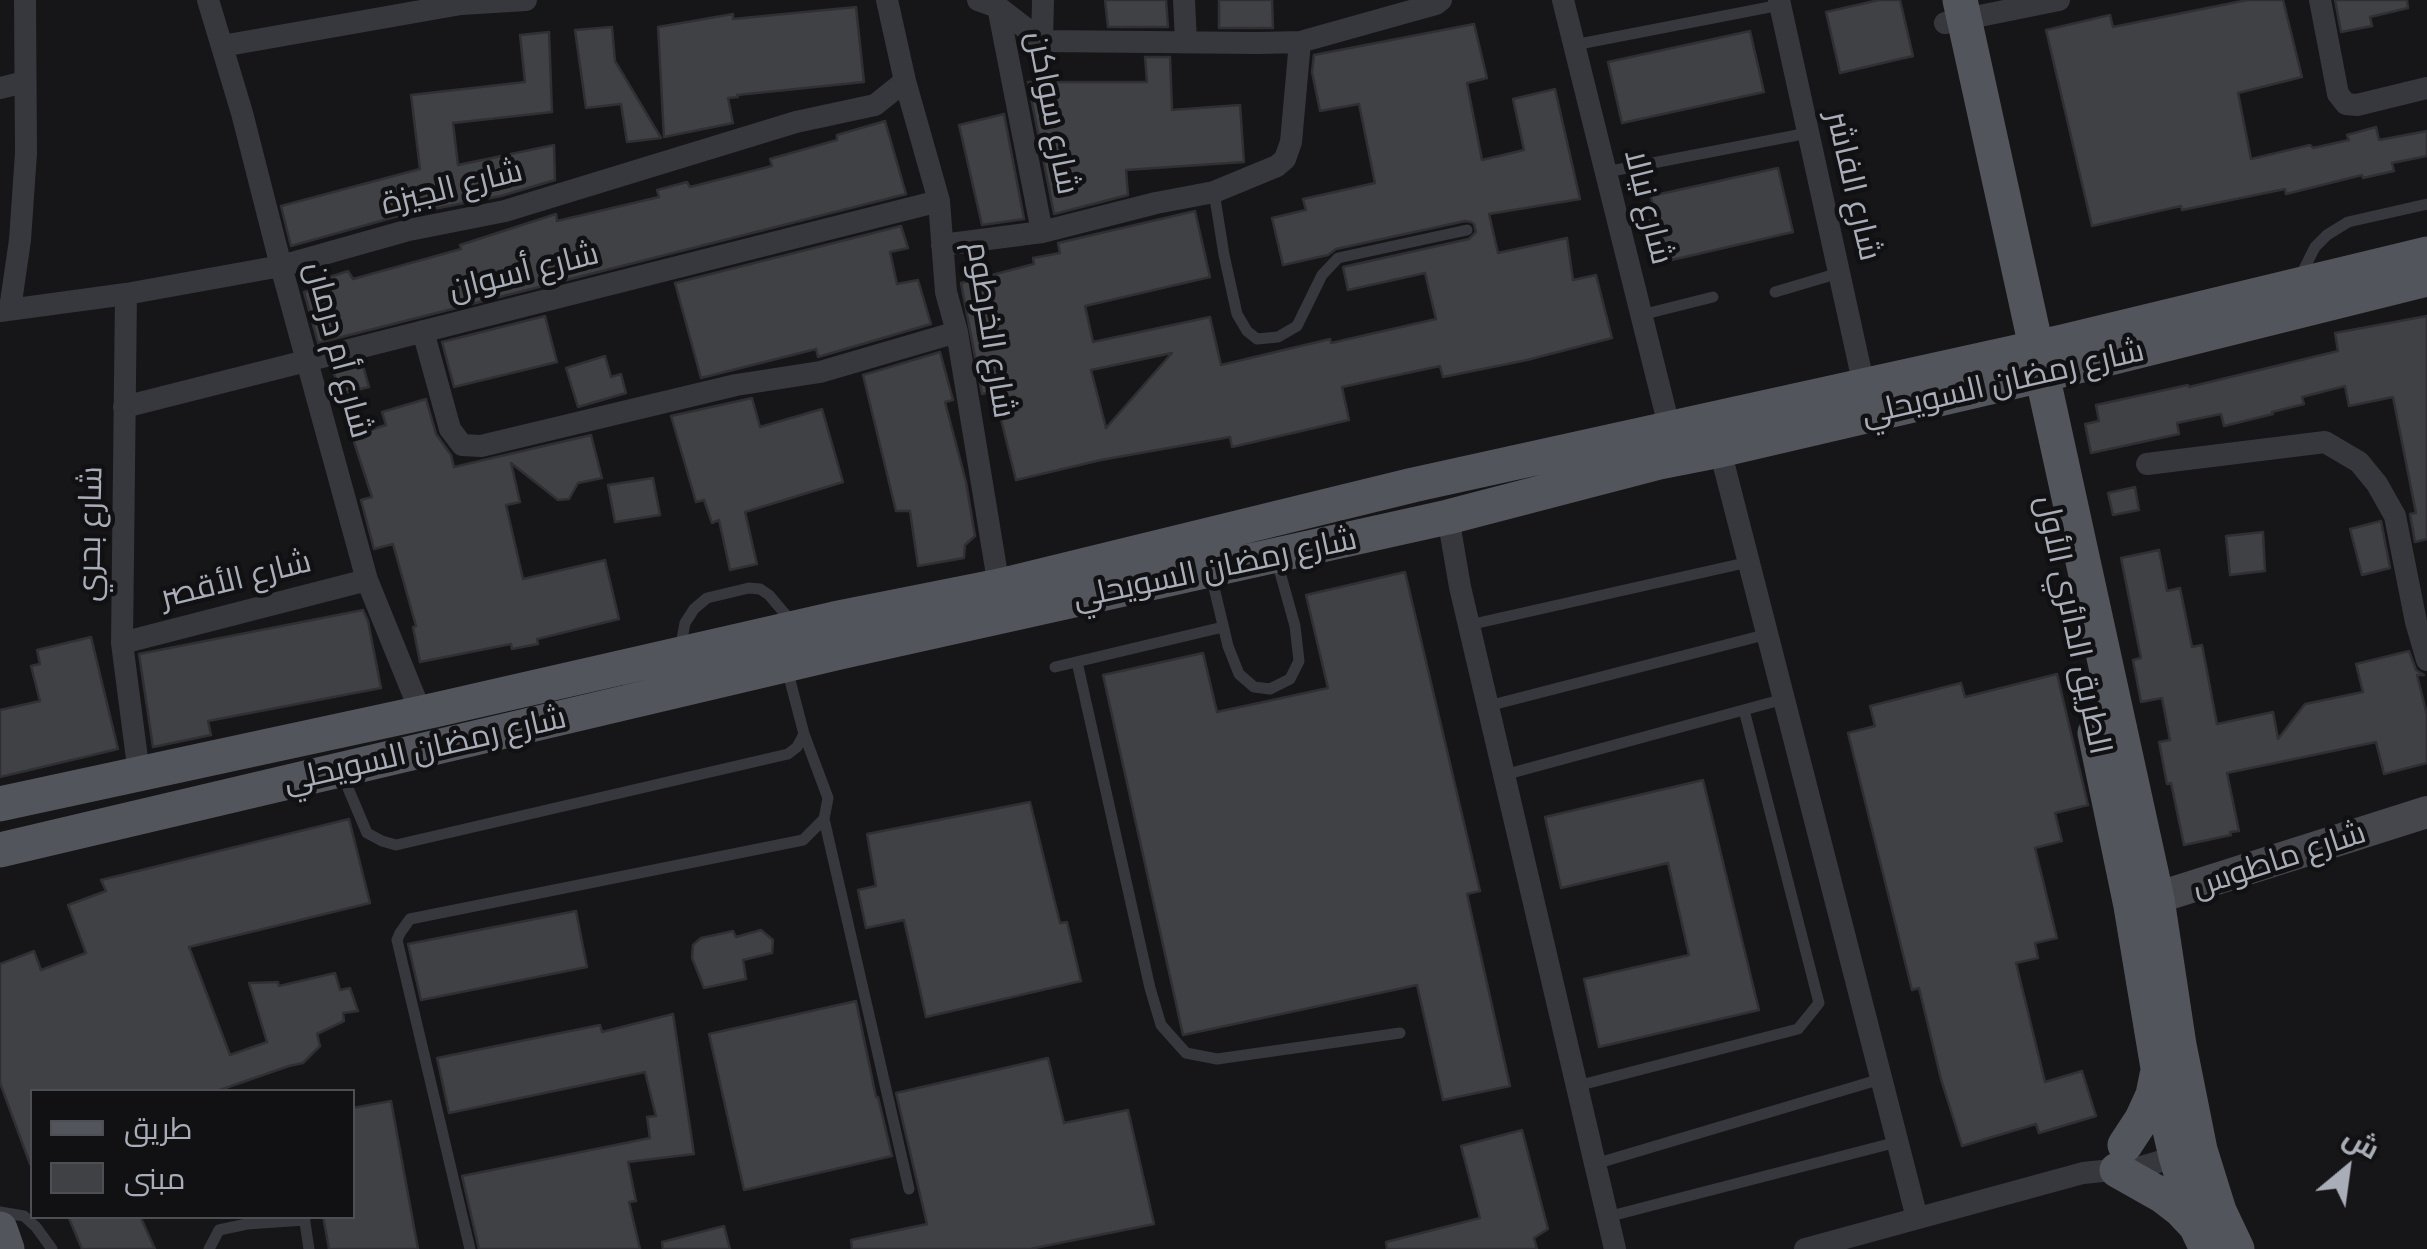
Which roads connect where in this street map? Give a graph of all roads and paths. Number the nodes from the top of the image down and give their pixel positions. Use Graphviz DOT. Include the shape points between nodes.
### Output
graph roads {
  1 [pos="25,0"];
  2 [pos="208,0"];
  3 [pos="525,0"];
  4 [pos="887,0"];
  5 [pos="1043,0"];
  6 [pos="1184,0"];
  7 [pos="1441,0"];
  8 [pos="1562,0"];
  9 [pos="2059,0"];
  10 [pos="2320,0"];
  11 [pos="1779,3"];
  12 [pos="988,4"];
  13 [pos="1952,11"];
  14 [pos="1042,42"];
  15 [pos="1186,42"];
  16 [pos="1300,42"];
  17 [pos="1574,44"];
  18 [pos="222,46"];
  19 [pos="906,81"];
  20 [pos="25,82"];
  21 [pos="0,88"];
  22 [pos="2427,88"];
  23 [pos="1808,133"];
  24 [pos="1606,172"];
  25 [pos="1214,192"];
  26 [pos="940,201"];
  27 [pos="2427,204"];
  28 [pos="1466,230"];
  29 [pos="1042,232"];
  30 [pos="942,245"];
  31 [pos="2427,254"];
  32 [pos="281,266"];
  33 [pos="1839,273"];
  34 [pos="2427,280"];
  35 [pos="2295,286"];
  36 [pos="1775,292"];
  37 [pos="126,294"];
  38 [pos="1713,298"];
  39 [pos="5,310"];
  40 [pos="1641,315"];
  41 [pos="423,331"];
  42 [pos="957,332"];
  43 [pos="307,360"];
  44 [pos="2029,363"];
  45 [pos="1864,386"];
  46 [pos="124,407"];
  47 [pos="1670,430"];
  48 [pos="1720,450"];
  49 [pos="2148,464"];
  50 [pos="1448,517"];
  51 [pos="1276,556"];
  52 [pos="1749,562"];
  53 [pos="1210,571"];
  54 [pos="367,580"];
  55 [pos="1001,601"];
  56 [pos="1469,626"];
  57 [pos="1223,627"];
  58 [pos="797,628"];
  59 [pos="1768,634"];
  60 [pos="122,643"];
  61 [pos="679,654"];
  62 [pos="2427,660"];
  63 [pos="1076,662"];
  64 [pos="786,665"];
  65 [pos="1056,666"];
  66 [pos="1784,698"];
  67 [pos="1488,706"];
  68 [pos="1744,710"];
  69 [pos="421,713"];
  70 [pos="804,734"];
  71 [pos="340,770"];
  72 [pos="139,774"];
  73 [pos="1504,775"];
  74 [pos="0,804"];
  75 [pos="2427,812"];
  76 [pos="824,819"];
  77 [pos="0,850"];
  78 [pos="2144,902"];
  79 [pos="1400,1033"];
  80 [pos="2158,1074"];
  81 [pos="1881,1079"];
  82 [pos="1576,1086"];
  83 [pos="2185,1138"];
  84 [pos="1897,1142"];
  85 [pos="2108,1163"];
  86 [pos="1595,1164"];
  87 [pos="909,1189"];
  88 [pos="0,1212"];
  89 [pos="1607,1217"];
  90 [pos="1917,1218"];
  91 [pos="294,1219"];
  92 [pos="304,1219"];
  93 [pos="0,1229"];
  94 [pos="2202,1238"];
  95 [pos="7,1249"];
  96 [pos="52,1249"];
  97 [pos="209,1249"];
  98 [pos="309,1249"];
  99 [pos="470,1249"];
  100 [pos="1615,1249"];
  101 [pos="1805,1249"];
  102 [pos="2236,1249"];
  1 -- 20 [label="street"];
  2 -- 18 [label="street, شارع أم درمان"];
  3 -- 18 [label="street" via="460,4"];
  4 -- 19 [label="street, شارع الخرطوم"];
  5 -- 14 [label="street"];
  6 -- 15 [label="street"];
  7 -- 16 [label="street"];
  8 -- 17 [label="street, شارع نيالا"];
  9 -- 13 [label="street"];
  10 -- 22 [label="street" via="2338,94 2346,104"];
  11 -- 17 [label="lane"];
  11 -- 23 [label="street, شارع الفاشر"];
  12 -- 14 [label="street"];
  12 -- 29 [label="street, شارع سواكن"];
  13 -- 44 [label="main road, الطريق الدائري الأول"];
  13 -- 44 [label="main road, الطريق الدائري الأول" via="2014,244"];
  14 -- 15 [label="street"];
  15 -- 16 [label="street"];
  16 -- 25 [label="street" via="1285,159"];
  17 -- 24 [label="street, شارع نيالا"];
  18 -- 32 [label="street, شارع أم درمان"];
  19 -- 26 [label="street, شارع الخرطوم"];
  19 -- 32 [label="street, شارع الجيزة" via="875,105 796,122 505,211"];
  20 -- 21 [label="street"];
  20 -- 39 [label="street" via="20,240"];
  23 -- 24 [label="lane"];
  23 -- 33 [label="street, شارع الفاشر"];
  24 -- 40 [label="street, شارع نيالا"];
  25 -- 28 [label="lane" via="1237,314 1257,339 1297,326 1338,258"];
  25 -- 29 [label="street"];
  26 -- 30 [label="street, شارع الخرطوم"];
  26 -- 41 [label="street, شارع أسوان"];
  27 -- 35 [label="lane" via="2348,222 2327,235"];
  29 -- 30 [label="street"];
  30 -- 42 [label="street, شارع الخرطوم"];
  31 -- 35 [label="main road, شارع رمضان السويحلي"];
  32 -- 37 [label="street, شارع الجيزة"];
  32 -- 43 [label="street, شارع أم درمان"];
  33 -- 36 [label="lane"];
  33 -- 45 [label="street, شارع الفاشر"];
  34 -- 44 [label="main road, شارع رمضان السويحلي"];
  35 -- 44 [label="main road, شارع رمضان السويحلي"];
  37 -- 39 [label="street, شارع الجيزة"];
  37 -- 46 [label="street, شارع بحري"];
  38 -- 40 [label="lane"];
  40 -- 47 [label="street, شارع نيالا"];
  41 -- 42 [label="street" via="450,429 462,445 481,446 736,385 820,372"];
  41 -- 43 [label="street, شارع أسوان"];
  42 -- 55 [label="street, شارع الخرطوم"];
  43 -- 46 [label="street, شارع أسوان"];
  43 -- 54 [label="street, شارع أم درمان"];
  44 -- 45 [label="main road, شارع رمضان السويحلي"];
  44 -- 48 [label="main road, شارع رمضان السويحلي"];
  44 -- 78 [label="main road, الطريق الدائري الأول"];
  45 -- 47 [label="main road, شارع رمضان السويحلي"];
  46 -- 60 [label="street, شارع بحري"];
  47 -- 55 [label="main road, شارع رمضان السويحلي" via="1413,486"];
  48 -- 50 [label="main road, شارع رمضان السويحلي"];
  48 -- 52 [label="street"];
  49 -- 62 [label="street" via="2325,442 2360,462 2395,516"];
  50 -- 51 [label="main road, شارع رمضان السويحلي"];
  50 -- 56 [label="street"];
  51 -- 53 [label="main road, شارع رمضان السويحلي"];
  51 -- 57 [label="lane" via="1299,660 1290,679 1254,687 1239,674"];
  52 -- 56 [label="lane"];
  52 -- 59 [label="street"];
  53 -- 55 [label="main road, شارع رمضان السويحلي"];
  53 -- 57 [label="lane"];
  54 -- 60 [label="street, شارع الأقصر"];
  54 -- 69 [label="street, شارع أم درمان"];
  55 -- 58 [label="main road, شارع رمضان السويحلي"];
  55 -- 64 [label="main road, شارع رمضان السويحلي"];
  56 -- 67 [label="street"];
  57 -- 63 [label="lane"];
  58 -- 61 [label="main road, شارع رمضان السويحلي"];
  58 -- 61 [label="lane" via="769,595 749,588 707,598 694,609"];
  59 -- 66 [label="street"];
  59 -- 67 [label="lane"];
  60 -- 72 [label="street, شارع بحري"];
  61 -- 69 [label="main road, شارع رمضان السويحلي"];
  63 -- 65 [label="lane"];
  63 -- 79 [label="lane" via="1162,1025 1186,1052 1217,1059"];
  64 -- 70 [label="lane"];
  64 -- 71 [label="main road, شارع رمضان السويحلي"];
  66 -- 68 [label="lane"];
  66 -- 81 [label="street"];
  67 -- 73 [label="street"];
  68 -- 73 [label="lane"];
  68 -- 82 [label="lane" via="1819,1003 1798,1030"];
  69 -- 72 [label="main road, شارع رمضان السويحلي"];
  70 -- 71 [label="lane" via="788,754 396,845 367,833"];
  70 -- 76 [label="lane" via="828,798"];
  71 -- 77 [label="main road, شارع رمضان السويحلي"];
  72 -- 74 [label="main road, شارع رمضان السويحلي"];
  73 -- 82 [label="street"];
  75 -- 78 [label="street, شارع ماطوس"];
  76 -- 87 [label="lane"];
  76 -- 99 [label="lane" via="803,840 410,919 397,940"];
  78 -- 80 [label="main road, الطريق الدائري الأول"];
  78 -- 83 [label="main road, الطريق الدائري الأول" via="2179,1044"];
  80 -- 83 [label="main road, الطريق الدائري الأول"];
  80 -- 85 [label="main road" via="2142,1119"];
  81 -- 84 [label="street"];
  81 -- 86 [label="lane"];
  82 -- 86 [label="street"];
  83 -- 85 [label="street"];
  83 -- 94 [label="main road, الطريق الدائري الأول"];
  83 -- 102 [label="main road, الطريق الدائري الأول"];
  84 -- 89 [label="lane"];
  84 -- 90 [label="street"];
  85 -- 90 [label="street"];
  85 -- 94 [label="main road" via="2164,1196"];
  86 -- 89 [label="street"];
  88 -- 96 [label="lane" via="24,1216"];
  89 -- 100 [label="street"];
  90 -- 101 [label="street"];
  91 -- 97 [label="lane" via="220,1230"];
  92 -- 98 [label="lane"];
  93 -- 95 [label="main road"];
}
